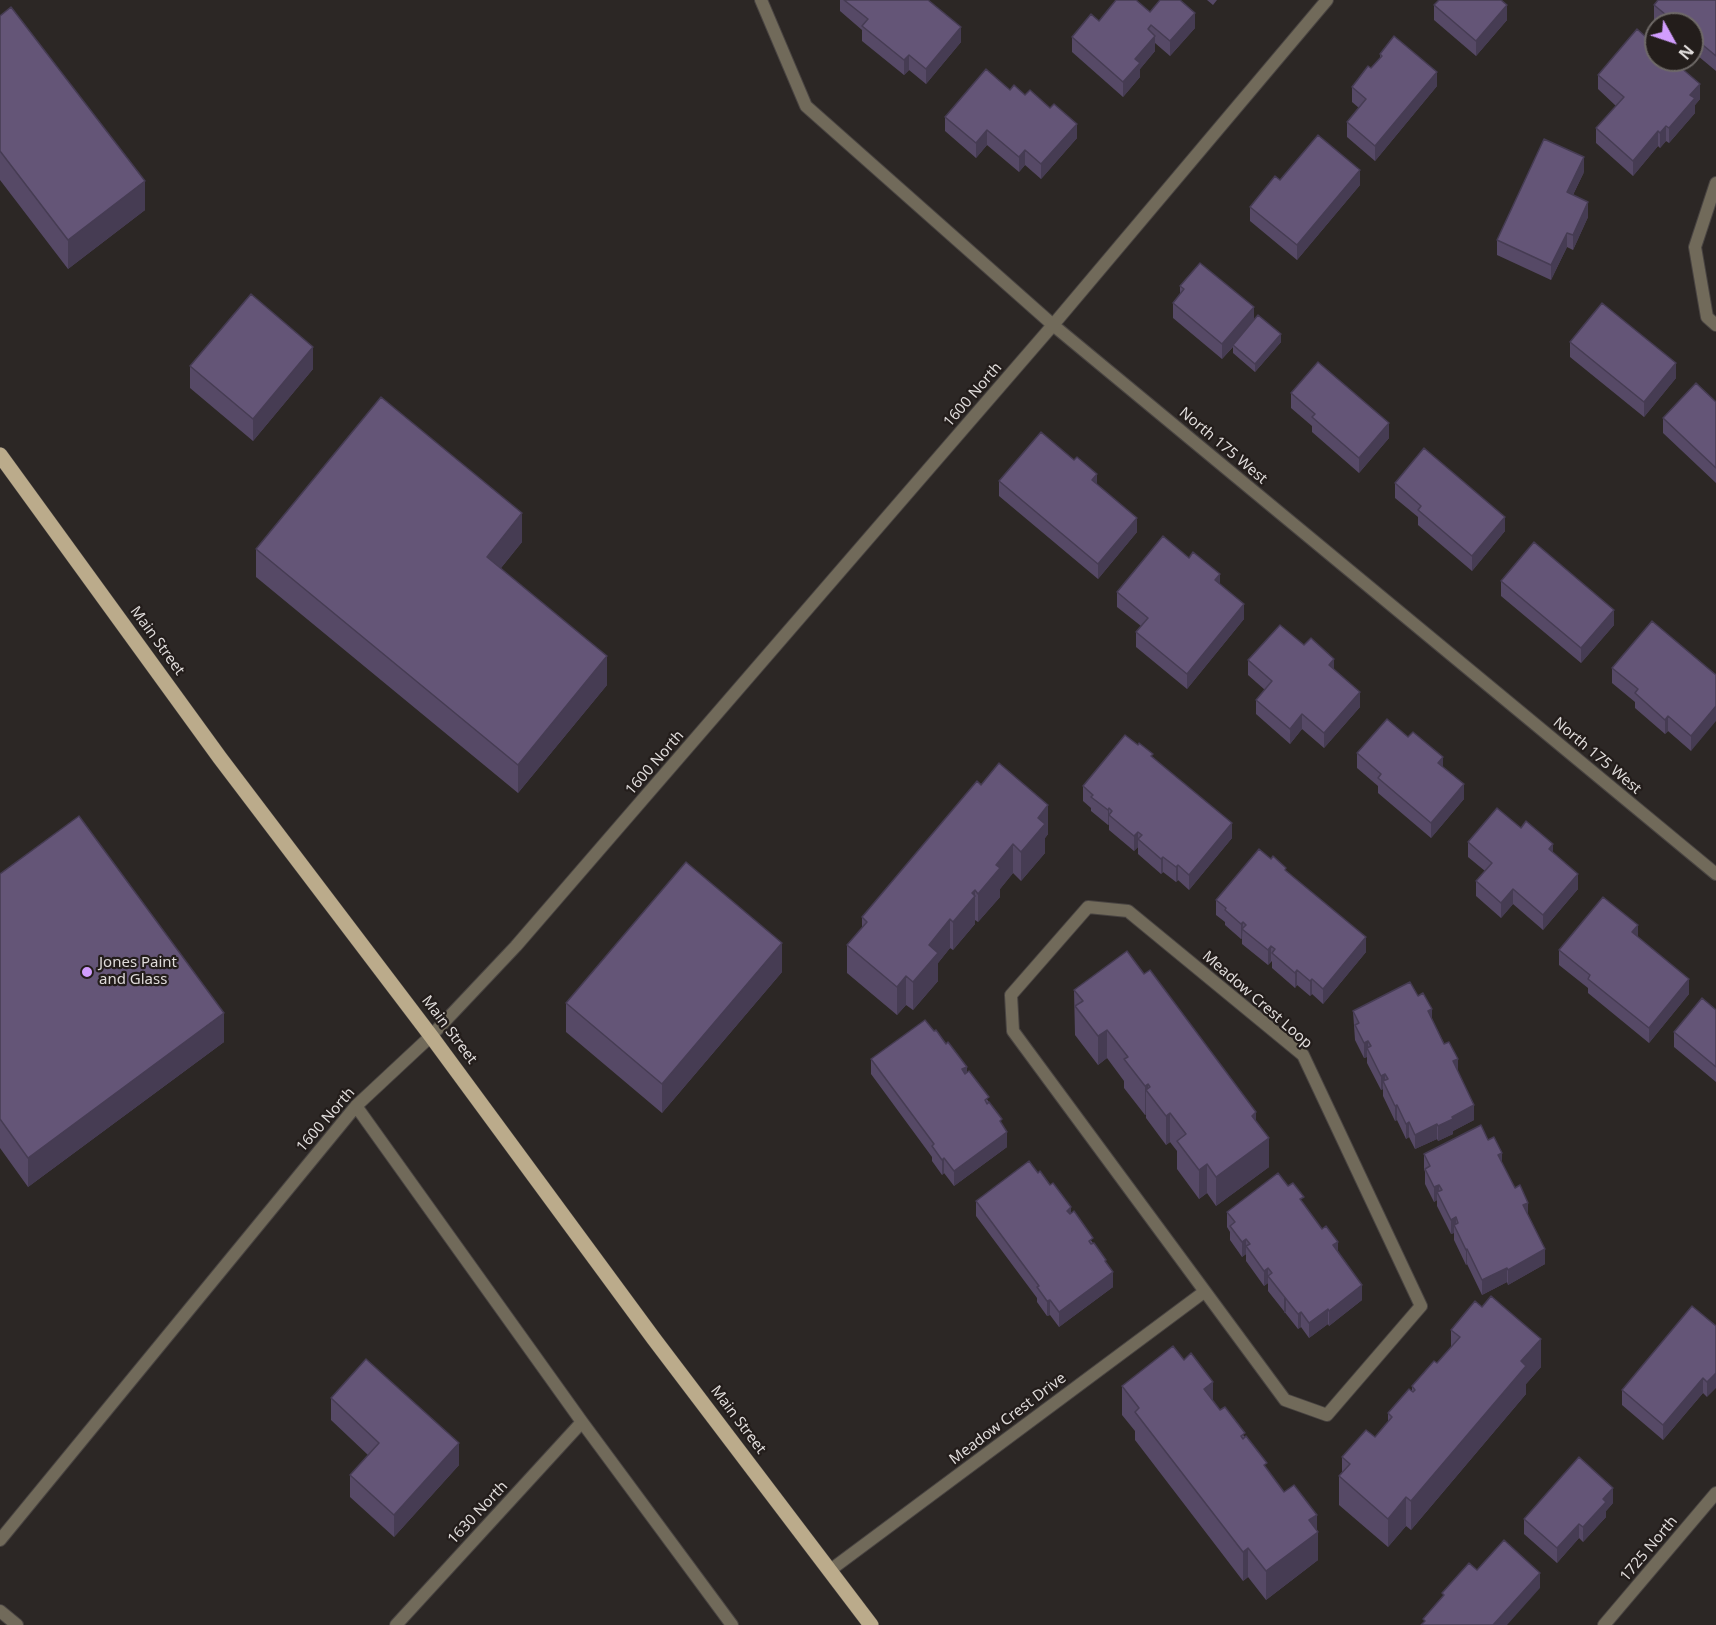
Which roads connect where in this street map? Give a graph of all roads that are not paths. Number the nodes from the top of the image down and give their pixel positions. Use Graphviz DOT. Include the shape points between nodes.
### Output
graph roads {
  1 [pos="761,0"];
  2 [pos="1328,0"];
  3 [pos="1716,183"];
  4 [pos="1053,325"];
  5 [pos="1716,325"];
  6 [pos="0,455"];
  7 [pos="1716,874"];
  8 [pos="431,1036"];
  9 [pos="356,1106"];
  10 [pos="1204,1292"];
  11 [pos="582,1422"];
  12 [pos="1716,1493"];
  13 [pos="0,1540"];
  14 [pos="829,1570"];
  15 [pos="0,1611"];
  16 [pos="17,1625"];
  17 [pos="396,1625"];
  18 [pos="732,1625"];
  19 [pos="870,1625"];
  20 [pos="1604,1625"];
  1 -- 4 [label="street, North 175 West" via="806,106"];
  2 -- 4 [label="street, 1600 North"];
  3 -- 5 [label="street" via="1695,247 1707,317"];
  4 -- 7 [label="street, North 175 West"];
  4 -- 8 [label="street, 1600 North" via="516,946"];
  6 -- 8 [label="main road, Main Street" via="220,758"];
  8 -- 9 [label="street, 1600 North"];
  8 -- 14 [label="main road, Main Street"];
  9 -- 11 [label="street"];
  9 -- 13 [label="street, 1600 North"];
  10 -- 10 [label="street, Meadow Crest Loop" via="1285,1400 1327,1415 1421,1306 1303,1055 1128,911 1088,907 1011,995 1013,1030"];
  10 -- 14 [label="street, Meadow Crest Drive"];
  11 -- 17 [label="street, 1630 North"];
  11 -- 18 [label="street"];
  12 -- 20 [label="street, 1725 North"];
  14 -- 19 [label="main road, Main Street"];
  15 -- 16 [label="street"];
}
